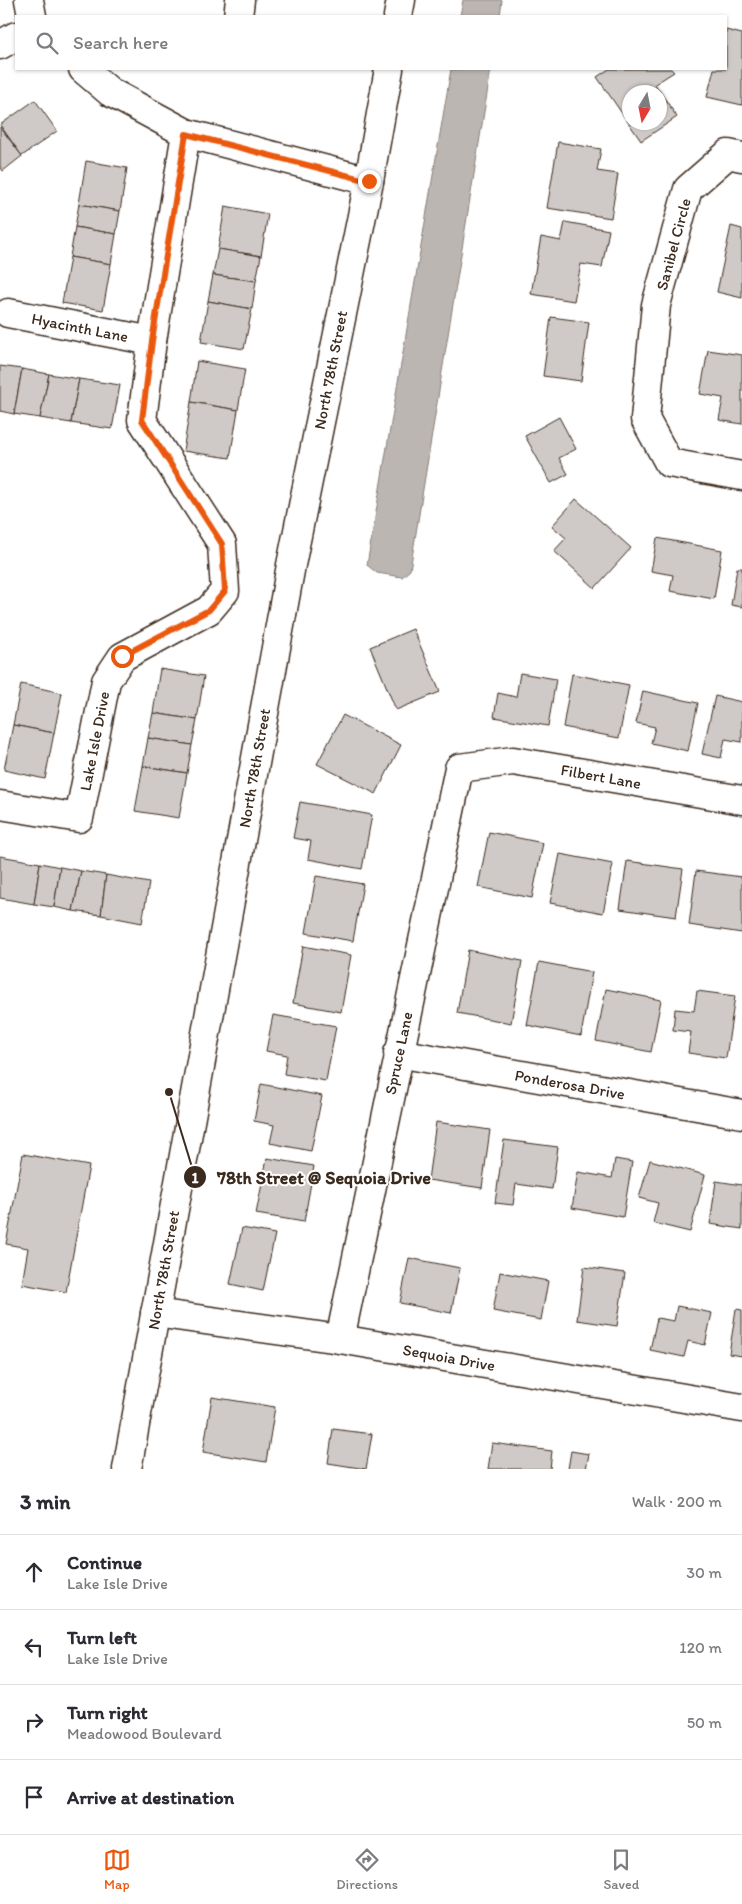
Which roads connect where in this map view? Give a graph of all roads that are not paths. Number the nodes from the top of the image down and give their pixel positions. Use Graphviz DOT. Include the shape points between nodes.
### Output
graph roads {
  1 [pos="29,0"];
  2 [pos="240,0"];
  3 [pos="401,0"];
  4 [pos="32,15"];
  5 [pos="238,15"];
  6 [pos="398,15"];
  7 [pos="15,37"];
  8 [pos="0,45"];
  9 [pos="84,70"];
  10 [pos="389,70"];
  11 [pos="186,134"];
  12 [pos="742,157"];
  13 [pos="369,181"];
  14 [pos="8,313"];
  15 [pos="152,341"];
  16 [pos="742,476"];
  17 [pos="459,768"];
  18 [pos="742,800"];
  19 [pos="0,805"];
  20 [pos="398,1053"];
  21 [pos="742,1114"];
  22 [pos="155,1312"];
  23 [pos="340,1339"];
  24 [pos="742,1408"];
  25 [pos="128,1469"];
  1 -- 4 [label="street"];
  2 -- 5 [label="street"];
  3 -- 6 [label="street"];
  7 -- 8 [label="street"];
  9 -- 11 [label="street" via="110,92"];
  10 -- 13 [label="street, North 78th Street"];
  11 -- 13 [label="street"];
  11 -- 15 [label="street, Lake Isle Drive"];
  12 -- 16 [label="street, Sanibel Circle" via="728,154 688,189 656,305 645,418 669,463"];
  13 -- 22 [label="street, North 78th Street" via="291,565"];
  14 -- 15 [label="street, Hyacinth Lane"];
  15 -- 19 [label="street, Lake Isle Drive" via="142,420 222,544 225,591 209,610 122,656 106,681 79,818"];
  17 -- 18 [label="street, Filbert Lane" via="513,761"];
  17 -- 20 [label="street, Spruce Lane"];
  20 -- 21 [label="street, Ponderosa Drive"];
  20 -- 23 [label="street, Spruce Lane"];
  22 -- 23 [label="street, Sequoia Drive"];
  22 -- 25 [label="street, North 78th Street"];
  23 -- 24 [label="street, Sequoia Drive"];
}
